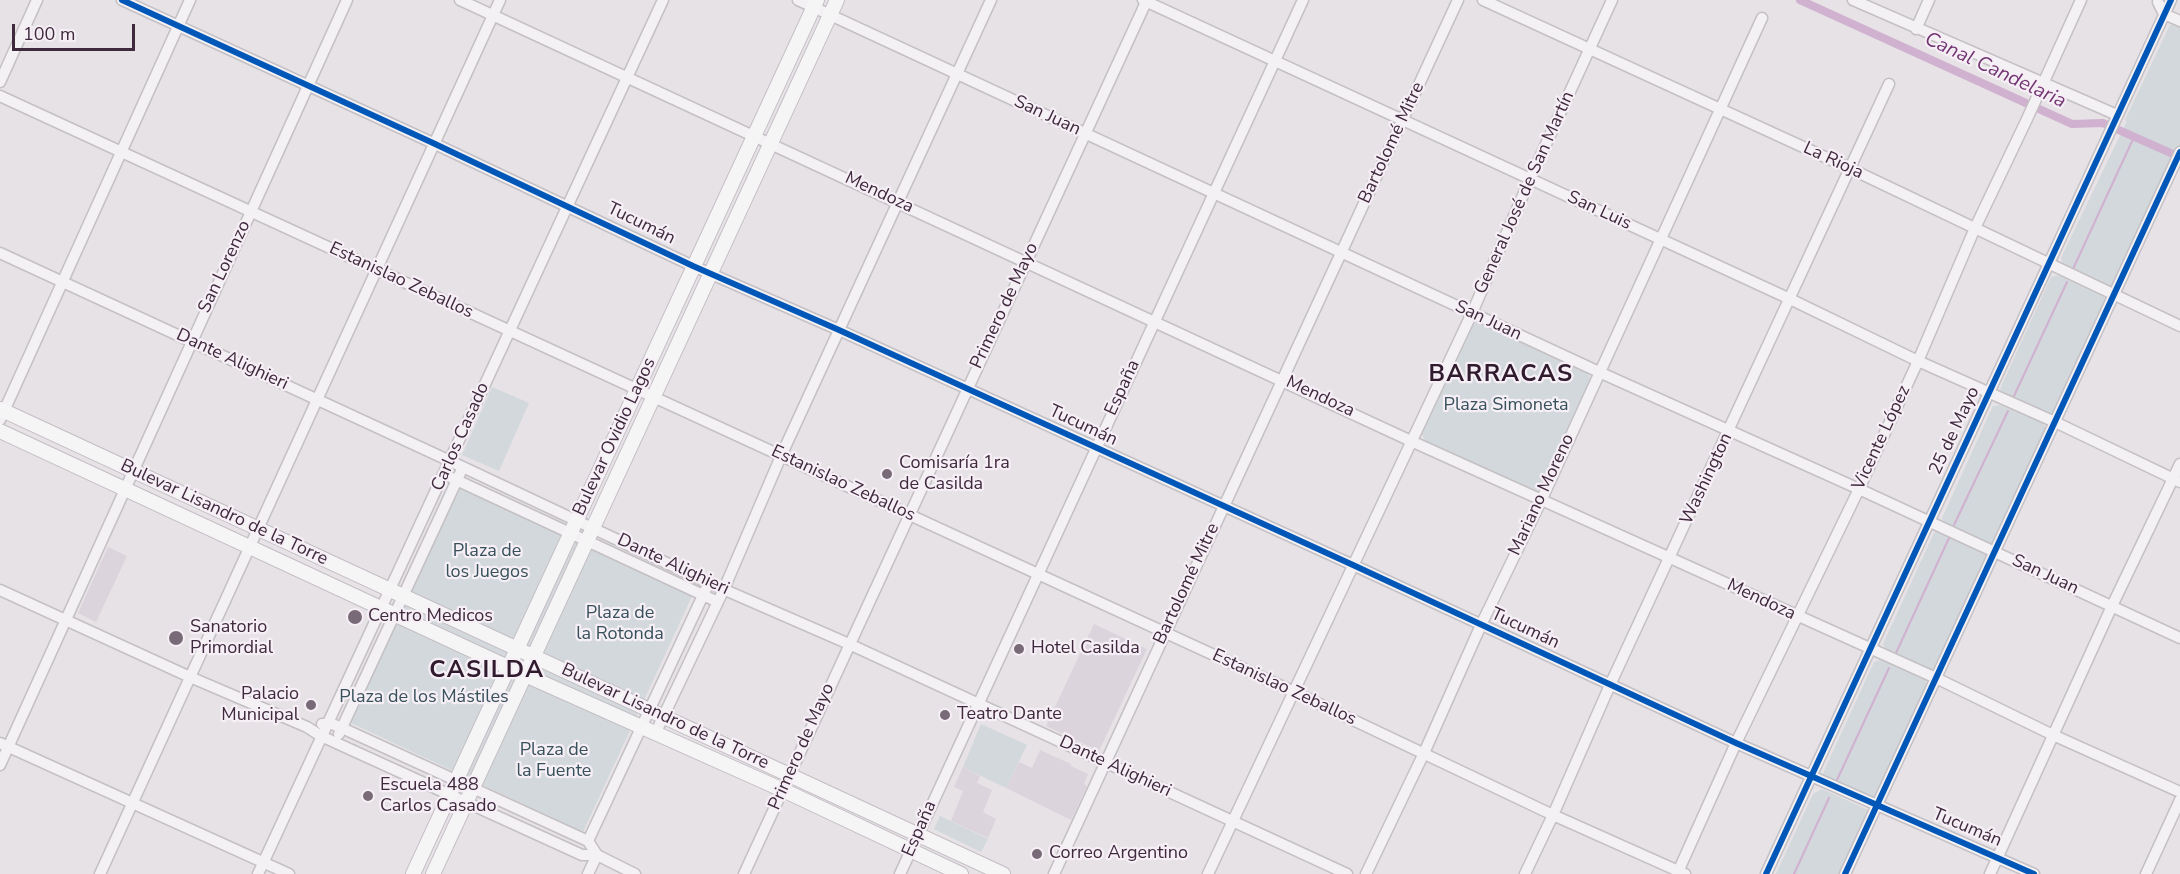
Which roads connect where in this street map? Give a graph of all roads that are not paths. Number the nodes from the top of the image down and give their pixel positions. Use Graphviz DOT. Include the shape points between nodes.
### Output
graph roads {
  1 [pos="37,0"];
  2 [pos="122,0"];
  3 [pos="190,0"];
  4 [pos="347,0"];
  5 [pos="460,0"];
  6 [pos="500,0"];
  7 [pos="663,0"];
  8 [pos="798,0"];
  9 [pos="837,0"];
  10 [pos="992,0"];
  11 [pos="1303,0"];
  12 [pos="1458,0"];
  13 [pos="1484,0"];
  14 [pos="1612,0"];
  15 [pos="1853,0"];
  16 [pos="1929,0"];
  17 [pos="2081,0"];
  18 [pos="1146,1"];
  19 [pos="2166,2"];
  20 [pos="815,4"];
  21 [pos="2164,14"];
  22 [pos="493,15"];
  23 [pos="830,15"];
  24 [pos="1762,18"];
  25 [pos="2180,21"];
  26 [pos="178,26"];
  27 [pos="1916,29"];
  28 [pos="1590,49"];
  29 [pos="1275,61"];
  30 [pos="957,74"];
  31 [pos="628,78"];
  32 [pos="0,82"];
  33 [pos="1889,84"];
  34 [pos="308,85"];
  35 [pos="2041,88"];
  36 [pos="0,96"];
  37 [pos="1721,109"];
  38 [pos="2116,117"];
  39 [pos="1402,120"];
  40 [pos="1086,133"];
  41 [pos="754,136"];
  42 [pos="433,143"];
  43 [pos="771,143"];
  44 [pos="121,152"];
  45 [pos="2180,152"];
  46 [pos="1851,169"];
  47 [pos="1530,178"];
  48 [pos="1214,192"];
  49 [pos="898,202"];
  50 [pos="567,205"];
  51 [pos="251,211"];
  52 [pos="1975,228"];
  53 [pos="1660,239"];
  54 [pos="1342,251"];
  55 [pos="0,253"];
  56 [pos="1026,261"];
  57 [pos="2049,263"];
  58 [pos="693,266"];
  59 [pos="376,269"];
  60 [pos="710,273"];
  61 [pos="61,282"];
  62 [pos="2114,295"];
  63 [pos="1790,299"];
  64 [pos="1472,313"];
  65 [pos="1155,321"];
  66 [pos="2180,326"];
  67 [pos="838,330"];
  68 [pos="509,332"];
  69 [pos="191,341"];
  70 [pos="1918,361"];
  71 [pos="1599,372"];
  72 [pos="1282,379"];
  73 [pos="966,389"];
  74 [pos="636,390"];
  75 [pos="1989,393"];
  76 [pos="653,397"];
  77 [pos="316,399"];
  78 [pos="1,413"];
  79 [pos="2055,422"];
  80 [pos="1730,430"];
  81 [pos="0,431"];
  82 [pos="1411,441"];
  83 [pos="1095,448"];
  84 [pos="781,456"];
  85 [pos="450,461"];
  86 [pos="2180,464"];
  87 [pos="463,467"];
  88 [pos="134,471"];
  89 [pos="444,474"];
  90 [pos="457,481"];
  91 [pos="2176,481"];
  92 [pos="125,489"];
  93 [pos="1859,489"];
  94 [pos="1541,501"];
  95 [pos="1222,507"];
  96 [pos="909,515"];
  97 [pos="577,520"];
  98 [pos="1929,522"];
  99 [pos="258,528"];
  100 [pos="592,528"];
  101 [pos="570,534"];
  102 [pos="587,542"];
  103 [pos="250,547"];
  104 [pos="1994,552"];
  105 [pos="1670,558"];
  106 [pos="1353,565"];
  107 [pos="1037,574"];
  108 [pos="709,583"];
  109 [pos="724,589"];
  110 [pos="0,590"];
  111 [pos="390,590"];
  112 [pos="704,595"];
  113 [pos="404,597"];
  114 [pos="718,602"];
  115 [pos="2112,606"];
  116 [pos="382,608"];
  117 [pos="396,614"];
  118 [pos="1797,617"];
  119 [pos="65,620"];
  120 [pos="1480,625"];
  121 [pos="1165,633"];
  122 [pos="2180,638"];
  123 [pos="849,644"];
  124 [pos="517,648"];
  125 [pos="1870,649"];
  126 [pos="534,656"];
  127 [pos="509,667"];
  128 [pos="525,675"];
  129 [pos="190,677"];
  130 [pos="1936,678"];
  131 [pos="1610,685"];
  132 [pos="1292,691"];
  133 [pos="977,704"];
  134 [pos="650,710"];
  135 [pos="664,717"];
  136 [pos="327,723"];
  137 [pos="642,726"];
  138 [pos="307,727"];
  139 [pos="342,728"];
  140 [pos="656,732"];
  141 [pos="2053,735"];
  142 [pos="321,736"];
  143 [pos="335,743"];
  144 [pos="1736,743"];
  145 [pos="4,745"];
  146 [pos="1424,753"];
  147 [pos="1105,762"];
  148 [pos="0,765"];
  149 [pos="789,776"];
  150 [pos="1811,776"];
  151 [pos="456,781"];
  152 [pos="473,788"];
  153 [pos="783,790"];
  154 [pos="2180,792"];
  155 [pos="450,795"];
  156 [pos="2180,800"];
  157 [pos="466,802"];
  158 [pos="132,804"];
  159 [pos="1876,806"];
  160 [pos="1553,815"];
  161 [pos="1232,821"];
  162 [pos="918,834"];
  163 [pos="588,841"];
  164 [pos="911,851"];
  165 [pos="597,855"];
  166 [pos="1997,856"];
  167 [pos="264,863"];
  168 [pos="1680,873"];
  169 [pos="100,874"];
  170 [pos="258,874"];
  171 [pos="289,874"];
  172 [pos="413,874"];
  173 [pos="433,874"];
  174 [pos="588,874"];
  175 [pos="635,874"];
  176 [pos="744,874"];
  177 [pos="900,874"];
  178 [pos="961,874"];
  179 [pos="1003,874"];
  180 [pos="1054,874"];
  181 [pos="1208,874"];
  182 [pos="1347,874"];
  183 [pos="1366,874"];
  184 [pos="1525,874"];
  185 [pos="1766,874"];
  186 [pos="1845,874"];
  187 [pos="1990,874"];
  188 [pos="2034,874"];
  189 [pos="2146,874"];
  1 -- 32 [label="street"];
  2 -- 26 [label="street, Tucumán"];
  3 -- 26 [label="street"];
  4 -- 34 [label="street, San Lorenzo"];
  5 -- 22 [label="street, Mendoza"];
  6 -- 22 [label="street"];
  7 -- 31 [label="street, Carlos Casado"];
  8 -- 20 [label="street, San Juan"];
  9 -- 23 [label="main road, Bulevar Ovidio Lagos"];
  10 -- 30 [label="street"];
  11 -- 29 [label="street, España"];
  12 -- 39 [label="street, Bartolomé Mitre"];
  13 -- 28 [label="street, La Rioja"];
  14 -- 28 [label="street, General José de San Martín"];
  15 -- 27 [label="street"];
  16 -- 27 [label="street"];
  17 -- 35 [label="street, Vicente López"];
  18 -- 29 [label="street, San Luis"];
  18 -- 40 [label="street, Primero de Mayo"];
  19 -- 21 [label="street"];
  20 -- 23 [label="street, San Juan"];
  20 -- 41 [label="main road, Bulevar Ovidio Lagos"];
  21 -- 25 [label="street"];
  21 -- 38 [label="street, 25 de Mayo"];
  22 -- 31 [label="street, Mendoza"];
  22 -- 42 [label="street"];
  23 -- 30 [label="street, San Juan"];
  23 -- 43 [label="main road, Bulevar Ovidio Lagos"];
  24 -- 37 [label="street, Mariano Moreno"];
  26 -- 34 [label="street, Tucumán"];
  26 -- 44 [label="street"];
  27 -- 35 [label="street"];
  28 -- 37 [label="street, La Rioja"];
  28 -- 47 [label="street, General José de San Martín"];
  29 -- 39 [label="street, San Luis"];
  29 -- 48 [label="street, España"];
  30 -- 40 [label="street, San Juan"];
  30 -- 49 [label="street"];
  31 -- 41 [label="street, Mendoza"];
  31 -- 50 [label="street, Carlos Casado"];
  33 -- 46 [label="street, Washington"];
  34 -- 42 [label="street, Tucumán"];
  34 -- 51 [label="street, San Lorenzo"];
  35 -- 38 [label="street"];
  35 -- 52 [label="street, Vicente López"];
  36 -- 44 [label="street, Estanislao Zeballos"];
  37 -- 46 [label="street, La Rioja"];
  37 -- 53 [label="street, Mariano Moreno"];
  38 -- 57 [label="street, 25 de Mayo"];
  39 -- 47 [label="street, San Luis"];
  39 -- 54 [label="street, Bartolomé Mitre"];
  40 -- 48 [label="street, San Juan"];
  40 -- 56 [label="street, Primero de Mayo"];
  41 -- 43 [label="street, Mendoza"];
  41 -- 58 [label="main road, Bulevar Ovidio Lagos"];
  42 -- 50 [label="street, Tucumán"];
  42 -- 59 [label="street"];
  43 -- 49 [label="street, Mendoza"];
  43 -- 60 [label="main road, Bulevar Ovidio Lagos"];
  44 -- 51 [label="street, Estanislao Zeballos"];
  44 -- 61 [label="street"];
  45 -- 62 [label="street"];
  46 -- 52 [label="street, La Rioja"];
  46 -- 63 [label="street, Washington"];
  47 -- 53 [label="street, San Luis"];
  47 -- 64 [label="street, General José de San Martín"];
  48 -- 54 [label="street, San Juan"];
  48 -- 65 [label="street, España"];
  49 -- 56 [label="street, Mendoza"];
  49 -- 67 [label="street"];
  50 -- 58 [label="street, Tucumán"];
  50 -- 68 [label="street, Carlos Casado"];
  51 -- 59 [label="street, Estanislao Zeballos"];
  51 -- 69 [label="street, San Lorenzo"];
  52 -- 57 [label="street, La Rioja"];
  52 -- 70 [label="street, Vicente López"];
  53 -- 63 [label="street, San Luis"];
  53 -- 71 [label="street, Mariano Moreno"];
  54 -- 64 [label="street, San Juan"];
  54 -- 72 [label="street, Bartolomé Mitre"];
  55 -- 61 [label="street, Dante Alighieri"];
  56 -- 65 [label="street, Mendoza"];
  56 -- 73 [label="street, Primero de Mayo"];
  57 -- 62 [label="street, La Rioja"];
  57 -- 75 [label="street, 25 de Mayo"];
  58 -- 60 [label="street, Tucumán"];
  58 -- 74 [label="main road, Bulevar Ovidio Lagos"];
  59 -- 68 [label="street, Estanislao Zeballos"];
  59 -- 77 [label="street"];
  60 -- 67 [label="street, Tucumán"];
  60 -- 76 [label="main road, Bulevar Ovidio Lagos"];
  61 -- 69 [label="street, Dante Alighieri"];
  61 -- 78 [label="street"];
  62 -- 66 [label="street, La Rioja"];
  62 -- 79 [label="street"];
  63 -- 70 [label="street, San Luis"];
  63 -- 80 [label="street, Washington"];
  64 -- 71 [label="street, San Juan"];
  64 -- 82 [label="street, General José de San Martín"];
  65 -- 72 [label="street, Mendoza"];
  65 -- 83 [label="street, España"];
  67 -- 73 [label="street, Tucumán"];
  67 -- 84 [label="street"];
  68 -- 74 [label="street, Estanislao Zeballos"];
  68 -- 85 [label="street, Carlos Casado"];
  69 -- 77 [label="street, Dante Alighieri"];
  69 -- 88 [label="street, San Lorenzo"];
  70 -- 75 [label="street, San Luis"];
  70 -- 93 [label="street, Vicente López"];
  71 -- 80 [label="street, San Juan"];
  71 -- 94 [label="street, Mariano Moreno"];
  72 -- 82 [label="street, Mendoza"];
  72 -- 95 [label="street, Bartolomé Mitre"];
  73 -- 83 [label="street, Tucumán"];
  73 -- 96 [label="street, Primero de Mayo"];
  74 -- 76 [label="street, Estanislao Zeballos"];
  74 -- 97 [label="main road, Bulevar Ovidio Lagos"];
  75 -- 79 [label="street, San Luis"];
  75 -- 98 [label="street, 25 de Mayo"];
  76 -- 84 [label="street, Estanislao Zeballos"];
  76 -- 100 [label="main road, Bulevar Ovidio Lagos"];
  77 -- 85 [label="street, Dante Alighieri"];
  77 -- 99 [label="street"];
  78 -- 88 [label="main road, Bulevar Lisandro de la Torre"];
  79 -- 91 [label="street, San Luis"];
  79 -- 104 [label="street"];
  80 -- 93 [label="street, San Juan"];
  80 -- 105 [label="street, Washington"];
  81 -- 92 [label="main road, Bulevar Lisandro de la Torre"];
  82 -- 94 [label="street, Mendoza"];
  82 -- 106 [label="street, General José de San Martín"];
  83 -- 95 [label="street, Tucumán"];
  83 -- 107 [label="street, España"];
  84 -- 96 [label="street, Estanislao Zeballos"];
  84 -- 109 [label="street"];
  85 -- 87 [label="street, Dante Alighieri"];
  85 -- 89 [label="street, Carlos Casado"];
  86 -- 91 [label="street"];
  87 -- 90 [label="street, Carlos Casado"];
  87 -- 97 [label="street, Dante Alighieri"];
  88 -- 92 [label="street, San Lorenzo"];
  88 -- 99 [label="main road, Bulevar Lisandro de la Torre"];
  89 -- 90 [label="street, Dante Alighieri"];
  89 -- 111 [label="street, Carlos Casado"];
  90 -- 101 [label="street, Dante Alighieri"];
  90 -- 113 [label="street, Carlos Casado"];
  91 -- 115 [label="street"];
  92 -- 103 [label="main road, Bulevar Lisandro de la Torre"];
  92 -- 119 [label="street, San Lorenzo"];
  93 -- 98 [label="street, San Juan"];
  93 -- 118 [label="street, Vicente López"];
  94 -- 105 [label="street, Mendoza"];
  94 -- 120 [label="street, Mariano Moreno"];
  95 -- 106 [label="street, Tucumán"];
  95 -- 121 [label="street, Bartolomé Mitre"];
  96 -- 107 [label="street, Estanislao Zeballos"];
  96 -- 123 [label="street, Primero de Mayo"];
  97 -- 100 [label="street, Dante Alighieri"];
  97 -- 101 [label="main road, Bulevar Ovidio Lagos"];
  98 -- 104 [label="street, San Juan"];
  98 -- 125 [label="street, 25 de Mayo"];
  99 -- 103 [label="street"];
  99 -- 111 [label="main road, Bulevar Lisandro de la Torre"];
  100 -- 102 [label="main road, Bulevar Ovidio Lagos"];
  100 -- 108 [label="street, Dante Alighieri"];
  101 -- 102 [label="street, Dante Alighieri"];
  101 -- 124 [label="main road, Bulevar Ovidio Lagos"];
  102 -- 112 [label="street, Dante Alighieri"];
  102 -- 126 [label="main road, Bulevar Ovidio Lagos"];
  103 -- 116 [label="main road, Bulevar Lisandro de la Torre"];
  103 -- 129 [label="street"];
  104 -- 115 [label="street, San Juan"];
  104 -- 130 [label="street"];
  105 -- 118 [label="street, Mendoza"];
  105 -- 131 [label="street, Washington"];
  106 -- 120 [label="street, Tucumán"];
  106 -- 132 [label="street, General José de San Martín"];
  107 -- 121 [label="street, Estanislao Zeballos"];
  107 -- 133 [label="street, España"];
  108 -- 109 [label="street, Dante Alighieri"];
  108 -- 112 [label="street"];
  109 -- 114 [label="street"];
  109 -- 123 [label="street, Dante Alighieri"];
  110 -- 119 [label="street"];
  111 -- 113 [label="main road, Bulevar Lisandro de la Torre"];
  111 -- 116 [label="street, Carlos Casado"];
  112 -- 114 [label="street, Dante Alighieri"];
  112 -- 134 [label="street"];
  113 -- 117 [label="street, Carlos Casado"];
  113 -- 124 [label="main road, Bulevar Lisandro de la Torre"];
  114 -- 135 [label="street"];
  115 -- 122 [label="street, San Juan"];
  115 -- 141 [label="street"];
  116 -- 117 [label="main road, Bulevar Lisandro de la Torre"];
  116 -- 136 [label="street, Carlos Casado"];
  117 -- 127 [label="main road, Bulevar Lisandro de la Torre"];
  117 -- 139 [label="street, Carlos Casado"];
  118 -- 125 [label="street, Mendoza"];
  118 -- 144 [label="street, Vicente López"];
  119 -- 129 [label="street"];
  119 -- 145 [label="street, San Lorenzo"];
  120 -- 131 [label="street, Tucumán"];
  120 -- 146 [label="street, Mariano Moreno"];
  121 -- 132 [label="street, Estanislao Zeballos"];
  121 -- 147 [label="street, Bartolomé Mitre"];
  123 -- 133 [label="street, Dante Alighieri"];
  123 -- 149 [label="street, Primero de Mayo"];
  124 -- 126 [label="main road, Bulevar Lisandro de la Torre"];
  124 -- 127 [label="main road, Bulevar Ovidio Lagos"];
  125 -- 130 [label="street, Mendoza"];
  125 -- 150 [label="street, 25 de Mayo"];
  126 -- 128 [label="main road, Bulevar Ovidio Lagos"];
  126 -- 134 [label="main road, Bulevar Lisandro de la Torre"];
  127 -- 128 [label="main road, Bulevar Lisandro de la Torre"];
  127 -- 151 [label="main road, Bulevar Ovidio Lagos"];
  128 -- 137 [label="main road, Bulevar Lisandro de la Torre"];
  128 -- 152 [label="main road, Bulevar Ovidio Lagos"];
  129 -- 138 [label="street"];
  129 -- 158 [label="street"];
  130 -- 141 [label="street, Mendoza"];
  130 -- 159 [label="street"];
  131 -- 144 [label="street, Tucumán"];
  131 -- 160 [label="street, Washington"];
  132 -- 146 [label="street, Estanislao Zeballos"];
  132 -- 161 [label="street, General José de San Martín"];
  133 -- 147 [label="street, Dante Alighieri"];
  133 -- 162 [label="street, España"];
  134 -- 135 [label="main road, Bulevar Lisandro de la Torre"];
  134 -- 137 [label="street"];
  135 -- 140 [label="street"];
  135 -- 149 [label="main road, Bulevar Lisandro de la Torre"];
  136 -- 138 [label="street"];
  136 -- 139 [label="street"];
  136 -- 142 [label="street, Carlos Casado"];
  137 -- 140 [label="main road, Bulevar Lisandro de la Torre"];
  137 -- 163 [label="street"];
  138 -- 142 [label="street"];
  139 -- 143 [label="street, Carlos Casado"];
  139 -- 151 [label="street"];
  140 -- 153 [label="main road, Bulevar Lisandro de la Torre"];
  141 -- 154 [label="street, Mendoza"];
  141 -- 166 [label="street"];
  142 -- 143 [label="street"];
  142 -- 167 [label="street, Carlos Casado"];
  143 -- 155 [label="street"];
  144 -- 150 [label="street, Tucumán"];
  144 -- 168 [label="street, Vicente López"];
  145 -- 148 [label="street, San Lorenzo"];
  145 -- 158 [label="street"];
  146 -- 160 [label="street, Estanislao Zeballos"];
  146 -- 183 [label="street, Mariano Moreno"];
  147 -- 161 [label="street, Dante Alighieri"];
  147 -- 180 [label="street, Bartolomé Mitre"];
  149 -- 153 [label="street, Primero de Mayo"];
  149 -- 162 [label="main road, Bulevar Lisandro de la Torre"];
  150 -- 159 [label="street, Tucumán"];
  150 -- 185 [label="street, 25 de Mayo"];
  151 -- 152 [label="street"];
  151 -- 155 [label="main road, Bulevar Ovidio Lagos"];
  152 -- 157 [label="main road, Bulevar Ovidio Lagos"];
  152 -- 163 [label="street"];
  153 -- 164 [label="main road, Bulevar Lisandro de la Torre"];
  153 -- 176 [label="street, Primero de Mayo"];
  155 -- 157 [label="street"];
  155 -- 172 [label="main road, Bulevar Ovidio Lagos"];
  156 -- 189 [label="street"];
  157 -- 165 [label="street" via="582,855"];
  157 -- 173 [label="main road, Bulevar Ovidio Lagos"];
  158 -- 167 [label="street"];
  158 -- 169 [label="street"];
  159 -- 166 [label="street, Tucumán"];
  159 -- 186 [label="street"];
  160 -- 168 [label="street, Estanislao Zeballos"];
  160 -- 184 [label="street, Washington"];
  161 -- 181 [label="street, General José de San Martín"];
  161 -- 182 [label="street, Dante Alighieri"];
  162 -- 164 [label="street, España"];
  162 -- 179 [label="main road, Bulevar Lisandro de la Torre"];
  163 -- 165 [label="street"];
  164 -- 177 [label="street, España"];
  164 -- 178 [label="main road, Bulevar Lisandro de la Torre"];
  165 -- 174 [label="street"];
  165 -- 175 [label="street"];
  166 -- 187 [label="street"];
  166 -- 188 [label="street, Tucumán"];
  167 -- 170 [label="street, Carlos Casado"];
  167 -- 171 [label="street"];
}
